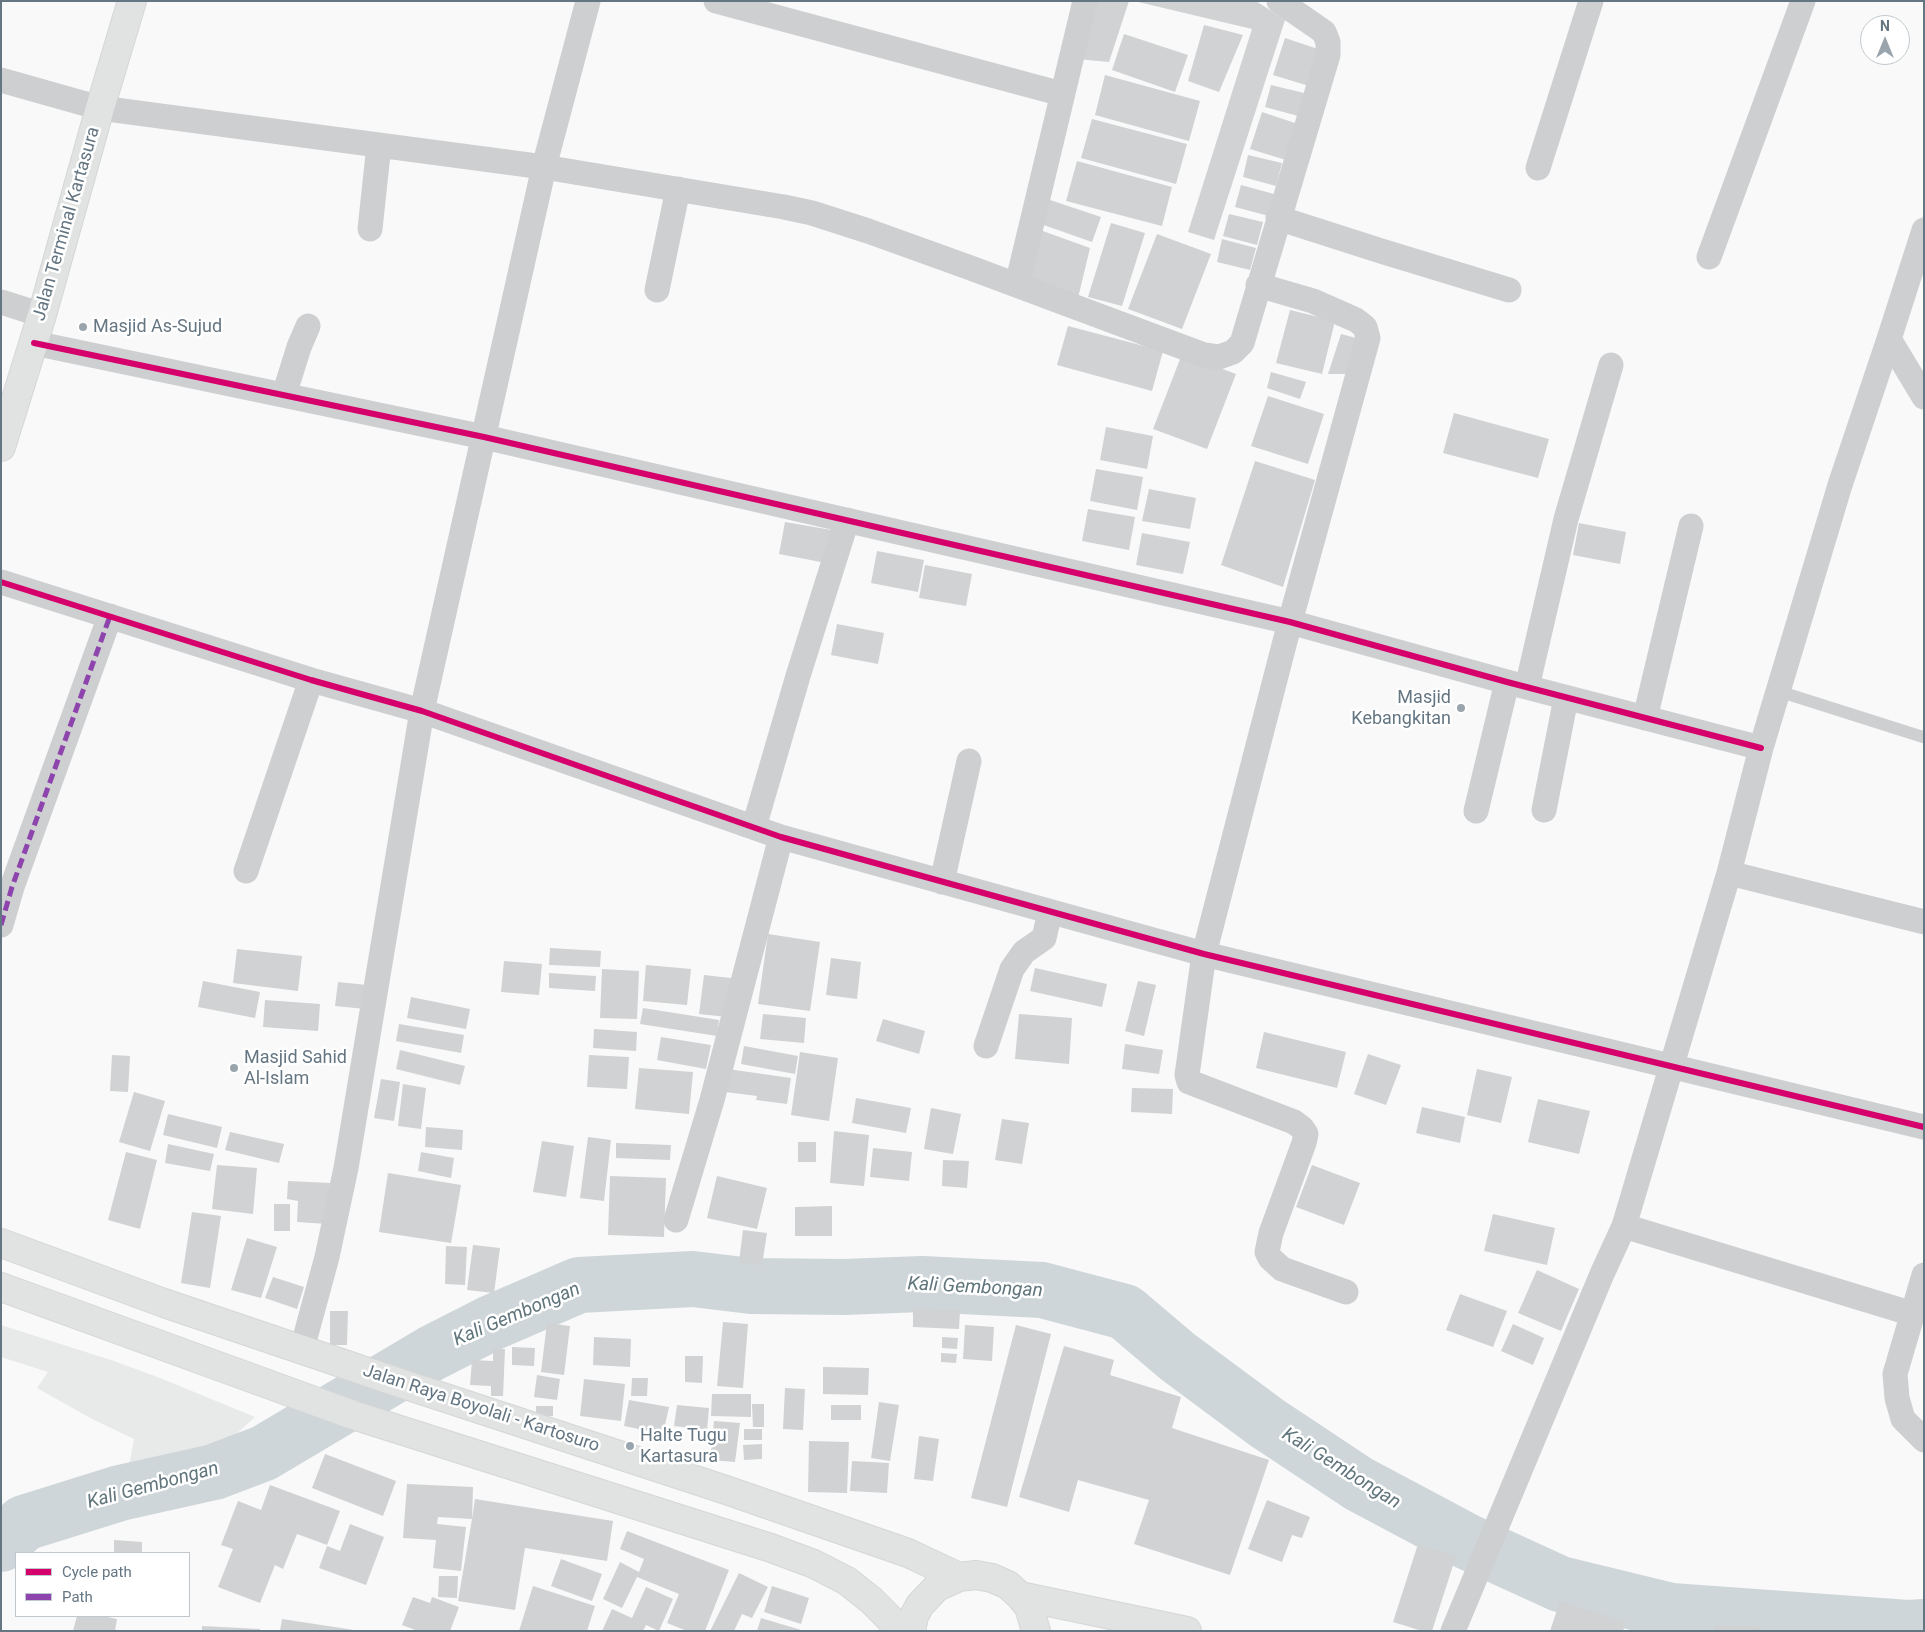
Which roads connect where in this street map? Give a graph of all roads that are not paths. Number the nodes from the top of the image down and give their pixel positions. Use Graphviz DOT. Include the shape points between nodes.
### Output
graph roads {
  1 [pos="132,1"];
  2 [pos="588,1"];
  3 [pos="716,1"];
  4 [pos="1084,1"];
  5 [pos="1279,1"];
  6 [pos="1591,1"];
  7 [pos="1803,1"];
  8 [pos="1,80"];
  9 [pos="1062,94"];
  10 [pos="100,108"];
  11 [pos="379,145"];
  12 [pos="544,167"];
  13 [pos="1538,168"];
  14 [pos="678,189"];
  15 [pos="1278,218"];
  16 [pos="370,228"];
  17 [pos="1924,230"];
  18 [pos="1709,257"];
  19 [pos="1918,266"];
  20 [pos="1017,285"];
  21 [pos="1258,285"];
  22 [pos="657,290"];
  23 [pos="1509,290"];
  24 [pos="1,302"];
  25 [pos="42,315"];
  26 [pos="308,326"];
  27 [pos="1890,339"];
  28 [pos="34,342"];
  29 [pos="1612,365"];
  30 [pos="284,395"];
  31 [pos="1924,397"];
  32 [pos="484,437"];
  33 [pos="1,447"];
  34 [pos="847,520"];
  35 [pos="1692,526"];
  36 [pos="1,582"];
  37 [pos="110,616"];
  38 [pos="1290,622"];
  39 [pos="310,680"];
  40 [pos="1517,685"];
  41 [pos="1778,691"];
  42 [pos="1566,698"];
  43 [pos="422,711"];
  44 [pos="1645,718"];
  45 [pos="1923,737"];
  46 [pos="1761,748"];
  47 [pos="969,761"];
  48 [pos="1544,810"];
  49 [pos="1476,811"];
  50 [pos="754,827"];
  51 [pos="781,837"];
  52 [pos="246,871"];
  53 [pos="1729,872"];
  54 [pos="942,882"];
  55 [pos="1050,912"];
  56 [pos="1924,922"];
  57 [pos="1,924"];
  58 [pos="1204,954"];
  59 [pos="986,1046"];
  60 [pos="1671,1066"];
  61 [pos="1924,1127"];
  62 [pos="676,1220"];
  63 [pos="1624,1226"];
  64 [pos="1,1243"];
  65 [pos="1924,1275"];
  66 [pos="1,1287"];
  67 [pos="1346,1292"];
  68 [pos="1913,1314"];
  69 [pos="302,1349"];
  70 [pos="1924,1440"];
  71 [pos="959,1577"];
  72 [pos="1020,1596"];
  73 [pos="902,1631"];
  74 [pos="911,1631"];
  75 [pos="1036,1631"];
  76 [pos="1187,1631"];
  77 [pos="1454,1631"];
  1 -- 10 [label="main road, Jalan Terminal Kartasura"];
  2 -- 12 [label="street"];
  3 -- 9 [label="street"];
  4 -- 9 [label="street"];
  5 -- 15 [label="street" via="1324,32 1329,47"];
  6 -- 13 [label="street"];
  7 -- 18 [label="street"];
  8 -- 10 [label="street"];
  9 -- 20 [label="street"];
  10 -- 11 [label="street"];
  10 -- 25 [label="main road, Jalan Terminal Kartasura"];
  11 -- 12 [label="street"];
  11 -- 16 [label="street"];
  12 -- 14 [label="street"];
  12 -- 32 [label="street"];
  14 -- 20 [label="street" via="812,213"];
  14 -- 22 [label="street"];
  15 -- 21 [label="street"];
  15 -- 23 [label="street"];
  17 -- 19 [label="street"];
  19 -- 27 [label="street"];
  20 -- 21 [label="street" via="1215,357 1230,354 1240,346"];
  21 -- 38 [label="street" via="1313,301 1356,320 1365,327 1368,338"];
  24 -- 25 [label="street"];
  25 -- 28 [label="main road, Jalan Terminal Kartasura"];
  26 -- 30 [label="street"];
  27 -- 31 [label="street"];
  27 -- 41 [label="street" via="1840,485"];
  28 -- 30 [label="street"];
  28 -- 33 [label="main road, Jalan Terminal Kartasura"];
  29 -- 40 [label="street"];
  30 -- 32 [label="street"];
  32 -- 34 [label="street"];
  32 -- 43 [label="street"];
  34 -- 38 [label="street"];
  34 -- 50 [label="street"];
  35 -- 44 [label="street"];
  36 -- 37 [label="street"];
  37 -- 39 [label="street"];
  37 -- 57 [label="street"];
  38 -- 40 [label="street"];
  38 -- 58 [label="street"];
  39 -- 43 [label="street"];
  39 -- 52 [label="street"];
  40 -- 42 [label="street"];
  40 -- 49 [label="street"];
  41 -- 45 [label="lane"];
  41 -- 46 [label="street"];
  42 -- 44 [label="street"];
  42 -- 48 [label="street"];
  43 -- 50 [label="street"];
  43 -- 69 [label="street" via="346,1168"];
  44 -- 46 [label="street"];
  46 -- 53 [label="street"];
  47 -- 54 [label="street"];
  50 -- 51 [label="street"];
  51 -- 54 [label="street"];
  51 -- 62 [label="street" via="712,1100"];
  53 -- 56 [label="street"];
  53 -- 60 [label="street"];
  54 -- 55 [label="street"];
  55 -- 58 [label="street"];
  55 -- 59 [label="street" via="1044,938 1024,952 1012,969"];
  58 -- 60 [label="street"];
  58 -- 67 [label="street" via="1188,1062 1189,1082 1294,1122 1302,1128 1306,1134 1304,1143 1267,1252 1282,1269"];
  60 -- 61 [label="street"];
  60 -- 63 [label="street"];
  63 -- 68 [label="street"];
  63 -- 77 [label="street"];
  64 -- 69 [label="main road, Jalan Raya Boyolali - Kartosuro"];
  65 -- 68 [label="street"];
  66 -- 73 [label="main road" via="353,1415 814,1564 847,1581"];
  68 -- 70 [label="street" via="1895,1374 1897,1398 1904,1419"];
  69 -- 71 [label="main road, Jalan Raya Boyolali - Kartosuro" via="790,1512 908,1553"];
  71 -- 72 [label="main road" via="976,1575 992,1578 1008,1585"];
  71 -- 74 [label="main road" via="927,1595 914,1616"];
  72 -- 75 [label="main road" via="1029,1607"];
  72 -- 76 [label="main road"];
}
